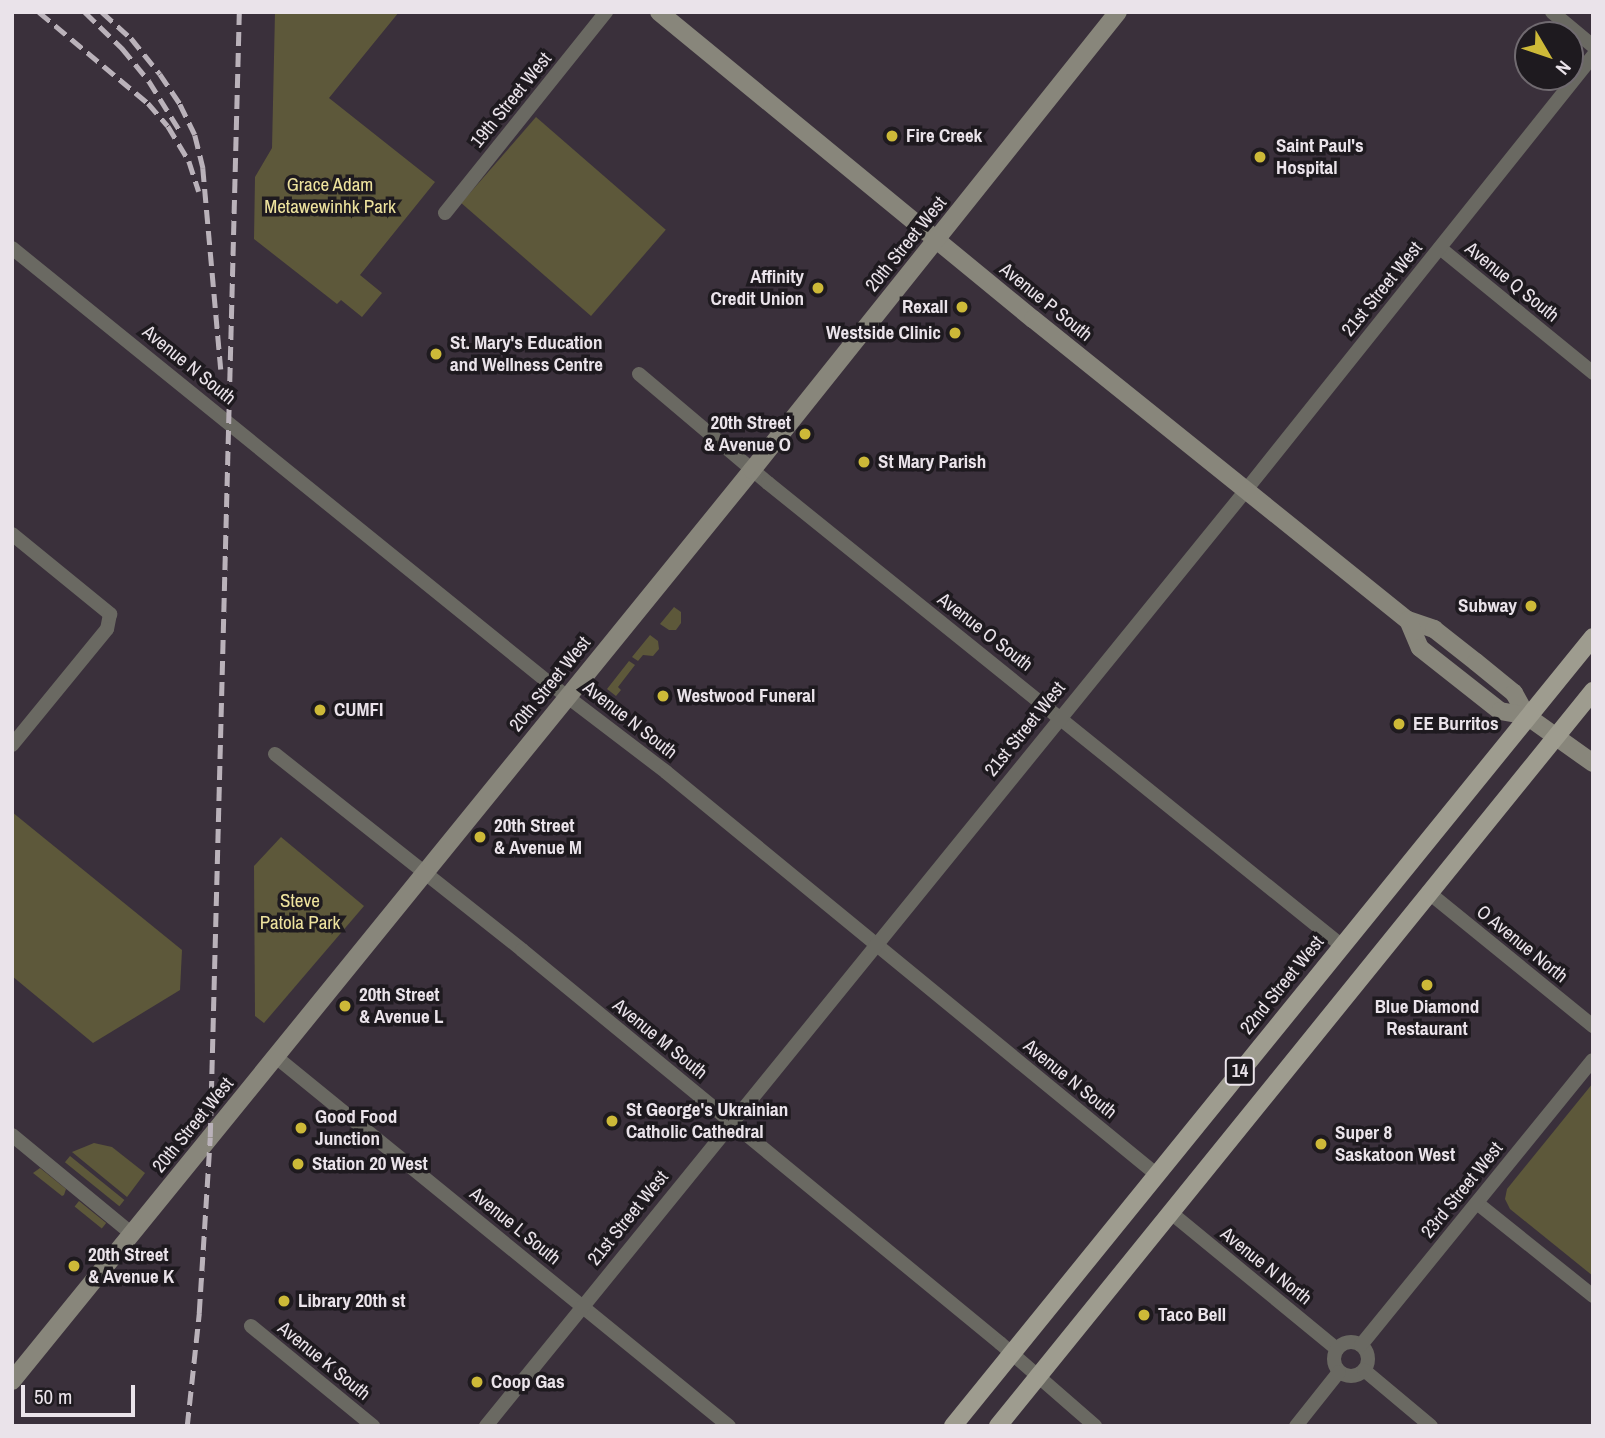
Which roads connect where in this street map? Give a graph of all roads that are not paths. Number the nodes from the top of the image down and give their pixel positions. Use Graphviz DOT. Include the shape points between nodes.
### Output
graph roads {
  1 [pos="606,12"];
  2 [pos="659,12"];
  3 [pos="1118,12"];
  4 [pos="1552,12"];
  5 [pos="1593,46"];
  6 [pos="1593,56"];
  7 [pos="446,213"];
  8 [pos="936,239"];
  9 [pos="12,248"];
  10 [pos="1440,248"];
  11 [pos="1593,373"];
  12 [pos="639,374"];
  13 [pos="752,470"];
  14 [pos="1246,490"];
  15 [pos="12,534"];
  16 [pos="1593,637"];
  17 [pos="1593,691"];
  18 [pos="568,696"];
  19 [pos="1060,716"];
  20 [pos="1527,716"];
  21 [pos="1555,734"];
  22 [pos="12,746"];
  23 [pos="275,754"];
  24 [pos="1593,763"];
  25 [pos="424,872"];
  26 [pos="1428,892"];
  27 [pos="875,945"];
  28 [pos="1341,945"];
  29 [pos="1593,1026"];
  30 [pos="276,1056"];
  31 [pos="1593,1060"];
  32 [pos="731,1122"];
  33 [pos="12,1135"];
  34 [pos="1156,1174"];
  35 [pos="1477,1203"];
  36 [pos="1170,1212"];
  37 [pos="132,1234"];
  38 [pos="1593,1296"];
  39 [pos="582,1306"];
  40 [pos="251,1326"];
  41 [pos="1361,1345"];
  42 [pos="1337,1349"];
  43 [pos="1012,1353"];
  44 [pos="1364,1370"];
  45 [pos="1339,1372"];
  46 [pos="12,1381"];
  47 [pos="1042,1382"];
  48 [pos="373,1426"];
  49 [pos="486,1426"];
  50 [pos="729,1426"];
  51 [pos="953,1426"];
  52 [pos="998,1426"];
  53 [pos="1095,1426"];
  54 [pos="1296,1426"];
  55 [pos="1431,1426"];
  1 -- 7 [label="street, 19th Street West"];
  2 -- 8 [label="main road, Avenue P South"];
  3 -- 8 [label="main road, 20th Street West"];
  4 -- 5 [label="street"];
  6 -- 10 [label="street, 21st Street West"];
  8 -- 13 [label="main road, 20th Street West"];
  8 -- 14 [label="main road, Avenue P South"];
  9 -- 18 [label="street, Avenue N South"];
  10 -- 11 [label="street, Avenue Q South"];
  10 -- 14 [label="street, 21st Street West"];
  12 -- 13 [label="street, Avenue O South"];
  13 -- 18 [label="main road, 20th Street West"];
  13 -- 19 [label="street, Avenue O South"];
  14 -- 19 [label="street, 21st Street West"];
  14 -- 20 [label="main road, Avenue P South" via="1408,620 1434,629 1476,662 1514,693"];
  15 -- 22 [label="street" via="110,614 107,629"];
  16 -- 20 [label="main road, 22nd Street West / 14"];
  17 -- 21 [label="main road, 14"];
  18 -- 25 [label="main road, 20th Street West"];
  18 -- 27 [label="street, Avenue N South"];
  19 -- 27 [label="street, 21st Street West"];
  19 -- 28 [label="street, Avenue O South"];
  20 -- 21 [label="main road"];
  20 -- 28 [label="main road, 22nd Street West / 14"];
  21 -- 24 [label="main road"];
  21 -- 26 [label="main road, 14"];
  23 -- 25 [label="street, Avenue M South"];
  25 -- 30 [label="main road, 20th Street West"];
  25 -- 32 [label="street, Avenue M South"];
  26 -- 29 [label="street, O Avenue North"];
  26 -- 36 [label="main road, 14"];
  27 -- 32 [label="street, 21st Street West"];
  27 -- 34 [label="street, Avenue N South"];
  28 -- 34 [label="main road, 22nd Street West / 14"];
  30 -- 37 [label="main road, 20th Street West"];
  30 -- 39 [label="street, Avenue L South"];
  31 -- 35 [label="street, 23rd Street West"];
  32 -- 39 [label="street, 21st Street West"];
  32 -- 43 [label="street, Avenue M South"];
  33 -- 37 [label="street"];
  34 -- 43 [label="main road, 22nd Street West / 14"];
  35 -- 38 [label="street"];
  35 -- 41 [label="street, 23rd Street West"];
  36 -- 42 [label="street, Avenue N North"];
  36 -- 47 [label="main road, 14"];
  37 -- 46 [label="main road, 20th Street West"];
  39 -- 49 [label="street, 21st Street West"];
  39 -- 50 [label="street, Avenue L South"];
  40 -- 48 [label="street, Avenue K South"];
  41 -- 42 [label="street" via="1349,1342"];
  41 -- 44 [label="street" via="1368,1357"];
  42 -- 45 [label="street" via="1334,1362"];
  43 -- 47 [label="street, Avenue M South"];
  43 -- 51 [label="main road, 22nd Street West / 14"];
  44 -- 45 [label="street" via="1352,1376"];
  44 -- 55 [label="street"];
  45 -- 54 [label="street"];
  47 -- 52 [label="main road, 14"];
  47 -- 53 [label="street, Avenue M South"];
}
